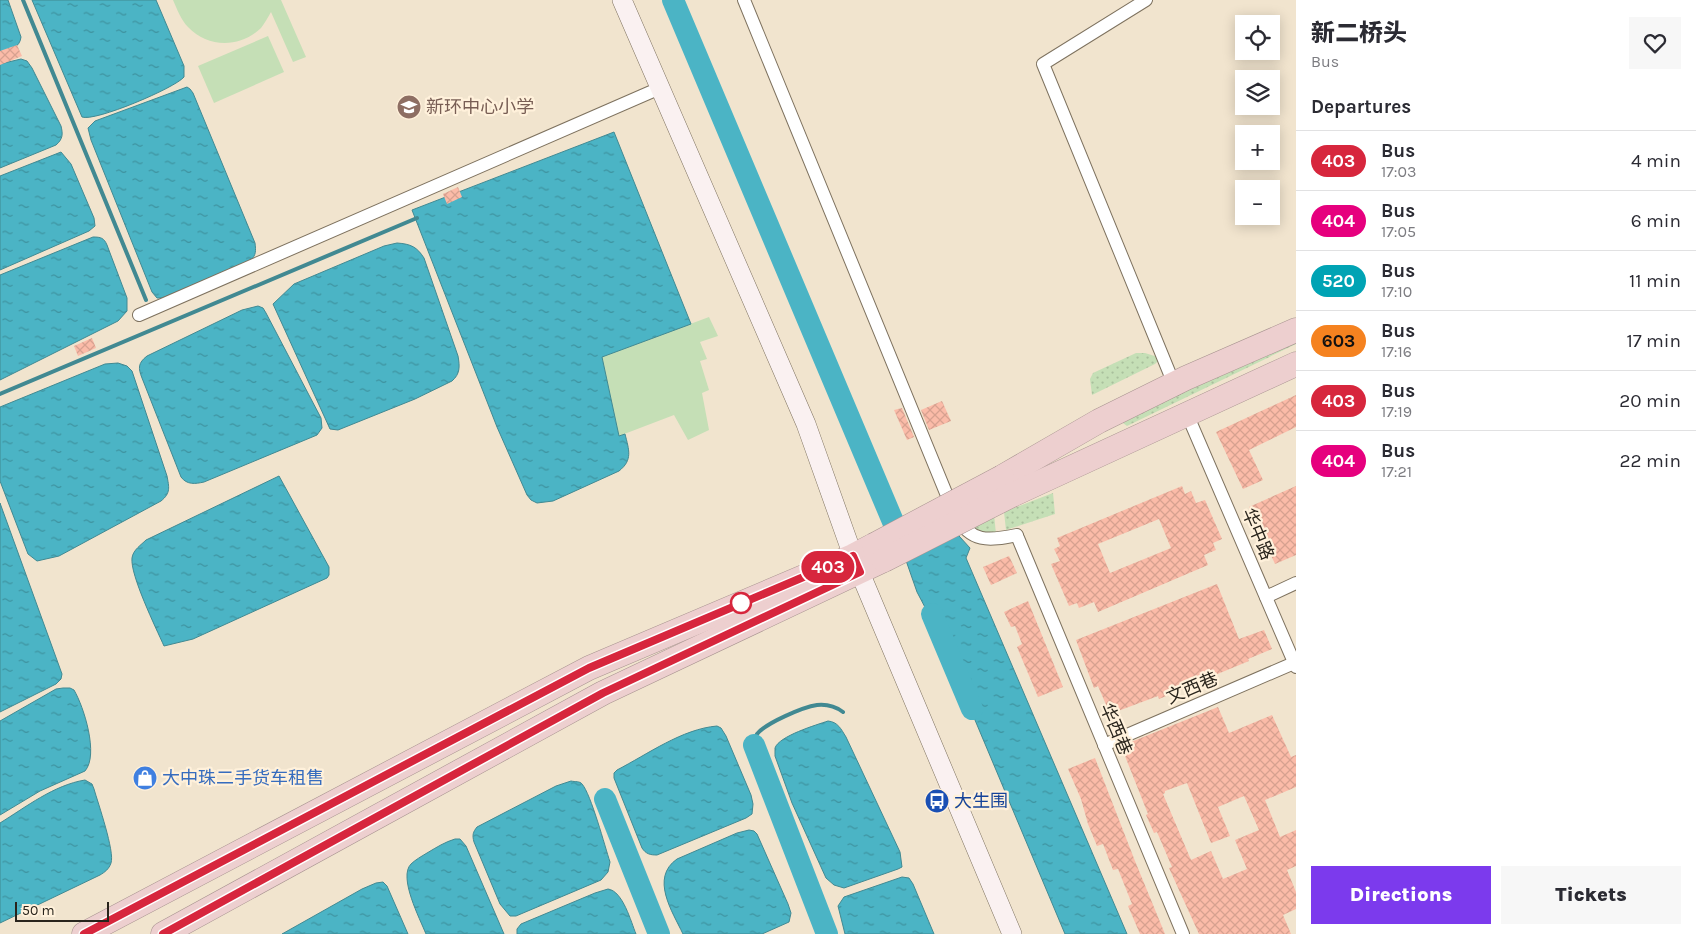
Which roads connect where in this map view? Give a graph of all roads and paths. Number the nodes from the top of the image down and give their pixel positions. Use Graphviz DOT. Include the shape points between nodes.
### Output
graph roads {
  1 [pos="622,0"];
  2 [pos="744,0"];
  3 [pos="1146,0"];
  4 [pos="660,88"];
  5 [pos="139,315"];
  6 [pos="1296,330"];
  7 [pos="1296,364"];
  8 [pos="1176,391"];
  9 [pos="1187,414"];
  10 [pos="1007,486"];
  11 [pos="856,564"];
  12 [pos="1296,583"];
  13 [pos="1266,596"];
  14 [pos="1295,665"];
  15 [pos="1104,746"];
  16 [pos="84,934"];
  17 [pos="163,934"];
  18 [pos="1012,934"];
  19 [pos="1182,934"];
  1 -- 4 [label="street"];
  2 -- 15 [label="street, 华西巷" via="956,515 966,531 974,536 991,539 1017,536"];
  3 -- 8 [label="street" via="1043,64"];
  4 -- 5 [label="street"];
  4 -- 11 [label="street" via="806,424"];
  6 -- 10 [label="highway" via="1186,378 1099,421"];
  7 -- 9 [label="highway"];
  9 -- 10 [label="highway"];
  9 -- 13 [label="street, 华中路"];
  10 -- 11 [label="highway, bridge"];
  11 -- 16 [label="highway" via="589,668"];
  11 -- 17 [label="highway" via="603,693"];
  11 -- 18 [label="street"];
  12 -- 13 [label="street"];
  13 -- 14 [label="street, 华中路"];
  14 -- 15 [label="street, 文西巷"];
  15 -- 19 [label="street, 华西巷"];
}
